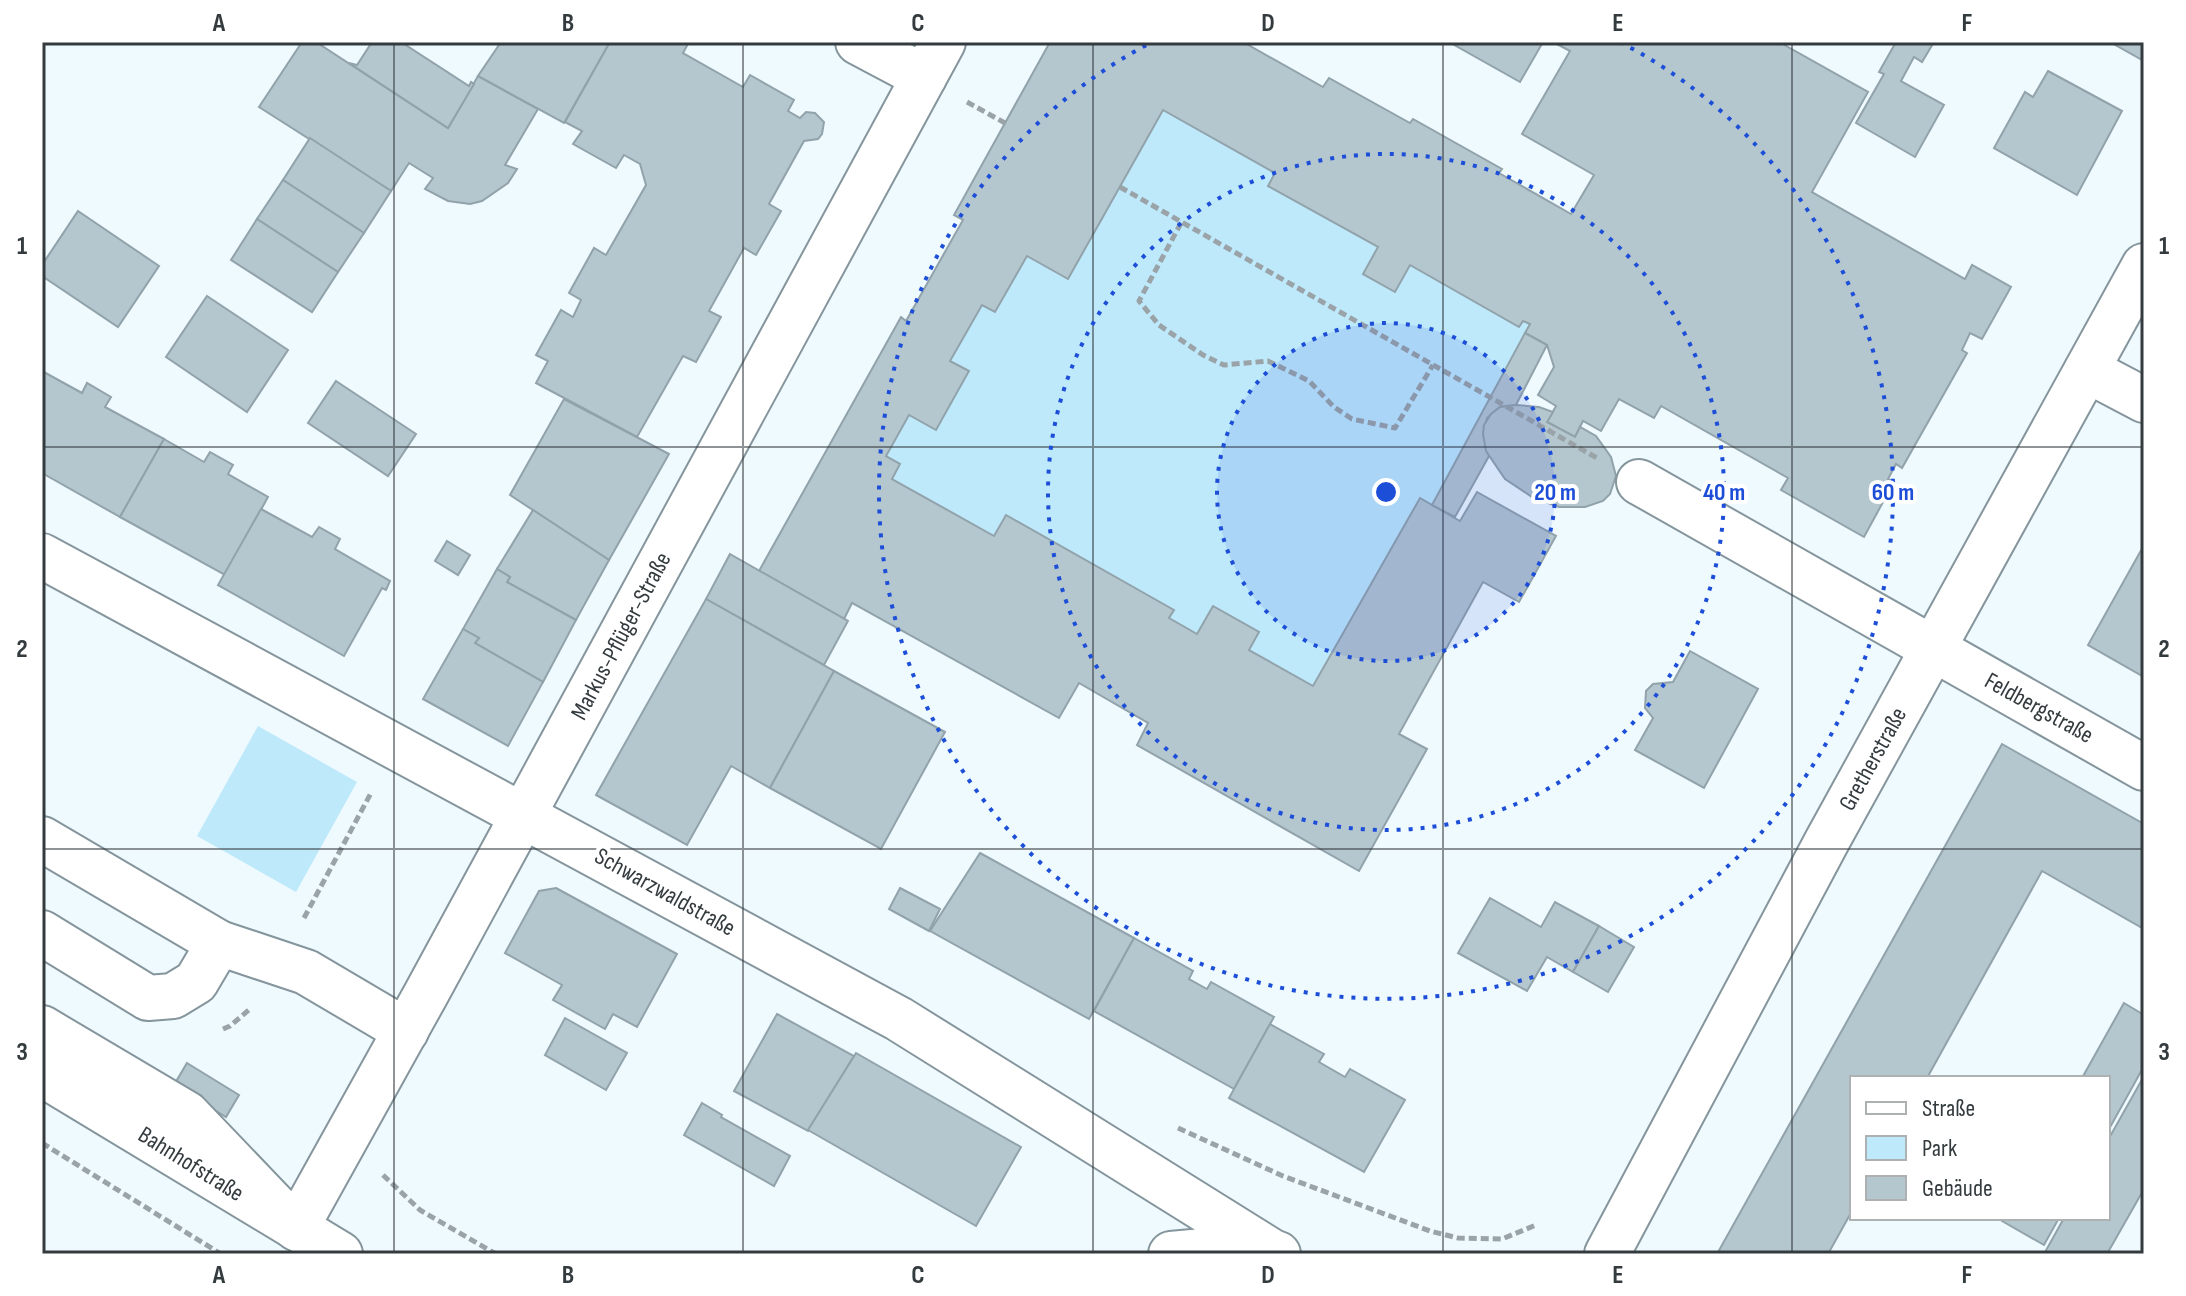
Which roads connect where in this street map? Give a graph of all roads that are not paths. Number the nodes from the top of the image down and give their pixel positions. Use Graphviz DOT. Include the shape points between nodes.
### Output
graph roads {
  1 [pos="858,42"];
  2 [pos="934,60"];
  3 [pos="2144,266"];
  4 [pos="2087,370"];
  5 [pos="2144,400"];
  6 [pos="1639,482"];
  7 [pos="42,556"];
  8 [pos="1933,649"];
  9 [pos="2144,768"];
  10 [pos="524,815"];
  11 [pos="42,839"];
  12 [pos="42,933"];
  13 [pos="219,943"];
  14 [pos="42,1028"];
  15 [pos="406,1031"];
  16 [pos="42,1074"];
  17 [pos="296,1228"];
  18 [pos="1276,1253"];
  19 [pos="340,1254"];
  20 [pos="1171,1254"];
  21 [pos="1607,1254"];
  1 -- 2 [label="street"];
  2 -- 10 [label="street, Markus-Pflüger-Straße"];
  3 -- 4 [label="street, Gretherstraße"];
  4 -- 5 [label="street"];
  4 -- 8 [label="street, Gretherstraße"];
  6 -- 8 [label="street, Feldbergstraße"];
  7 -- 10 [label="street, Schwarzwaldstraße"];
  8 -- 9 [label="street, Feldbergstraße"];
  8 -- 21 [label="street, Gretherstraße"];
  10 -- 15 [label="street, Markus-Pflüger-Straße"];
  10 -- 18 [label="street, Schwarzwaldstraße" via="899,1019"];
  11 -- 13 [label="street"];
  12 -- 13 [label="street" via="148,998 173,996 196,982"];
  13 -- 15 [label="street" via="306,972"];
  14 -- 17 [label="street" via="187,1114"];
  15 -- 17 [label="street, Markus-Pflüger-Straße"];
  16 -- 17 [label="street, Bahnhofstraße"];
  17 -- 19 [label="street, Bahnhofstraße"];
  18 -- 20 [label="street" via="1225,1249"];
}
